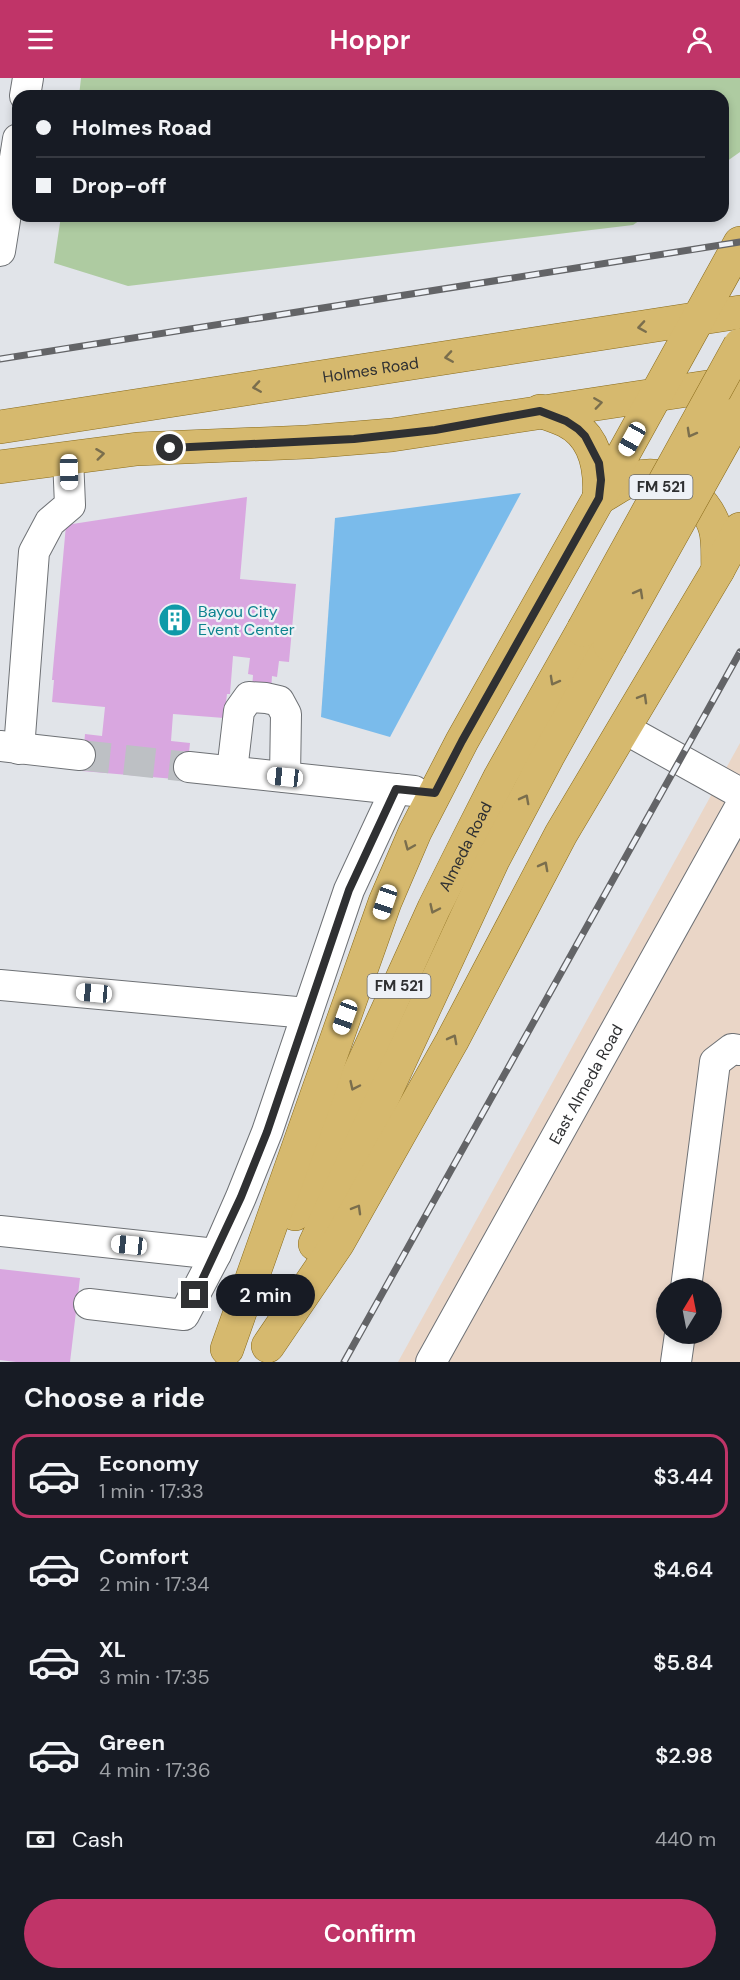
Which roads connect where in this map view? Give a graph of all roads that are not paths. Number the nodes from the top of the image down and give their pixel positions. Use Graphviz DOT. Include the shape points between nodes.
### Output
graph roads {
  1 [pos="12,176"];
  2 [pos="740,243"];
  3 [pos="0,251"];
  4 [pos="740,312"];
  5 [pos="700,318"];
  6 [pos="740,345"];
  7 [pos="740,382"];
  8 [pos="656,396"];
  9 [pos="540,411"];
  10 [pos="97,412"];
  11 [pos="740,412"];
  12 [pos="0,427"];
  13 [pos="0,445"];
  14 [pos="68,458"];
  15 [pos="0,466"];
  16 [pos="599,498"];
  17 [pos="740,530"];
  18 [pos="718,570"];
  19 [pos="596,637"];
  20 [pos="625,729"];
  21 [pos="9,748"];
  22 [pos="80,755"];
  23 [pos="189,767"];
  24 [pos="232,771"];
  25 [pos="285,777"];
  26 [pos="396,789"];
  27 [pos="435,793"];
  28 [pos="740,793"];
  29 [pos="740,807"];
  30 [pos="0,985"];
  31 [pos="307,1013"];
  32 [pos="740,1050"];
  33 [pos="267,1132"];
  34 [pos="300,1142"];
  35 [pos="0,1231"];
  36 [pos="216,1254"];
  37 [pos="687,1278"];
  38 [pos="89,1304"];
  39 [pos="679,1344"];
  40 [pos="264,1354"];
  41 [pos="224,1356"];
  42 [pos="431,1362"];
  43 [pos="676,1362"];
  1 -- 3 [label="street"];
  2 -- 5 [label="main road"];
  4 -- 5 [label="main road, Holmes Road"];
  5 -- 8 [label="main road"];
  5 -- 10 [label="main road, Holmes Road, one-way"];
  6 -- 19 [label="main road, Almeda Road / FM 521, one-way, bridge"];
  7 -- 8 [label="main road"];
  9 -- 8 [label="main road, one-way"];
  8 -- 16 [label="main road"];
  14 -- 9 [label="main road, one-way" via="137,449 354,439 435,430"];
  9 -- 16 [label="main road" via="566,421 585,436 599,463"];
  10 -- 12 [label="main road, Holmes Road"];
  10 -- 13 [label="main road" via="86,429"];
  19 -- 11 [label="main road, Almeda Road / FM 521, one-way, bridge"];
  14 -- 15 [label="main road"];
  14 -- 21 [label="street" via="70,506 50,522 34,552"];
  16 -- 18 [label="main road" via="636,478 656,476 681,485 708,512 716,530"];
  16 -- 27 [label="main road"];
  17 -- 18 [label="main road"];
  20 -- 18 [label="main road, one-way"];
  40 -- 19 [label="main road, Almeda Road / FM 521, one-way" via="488,870 548,756"];
  19 -- 41 [label="main road, Almeda Road / FM 521, one-way" via="500,777 466,842 270,1267"];
  20 -- 28 [label="street"];
  40 -- 20 [label="main road, one-way" via="338,1243 452,1041 561,834"];
  21 -- 22 [label="street"];
  23 -- 24 [label="street"];
  24 -- 25 [label="street"];
  24 -- 25 [label="street" via="239,711 249,698 266,698 279,701 286,714"];
  25 -- 26 [label="street"];
  26 -- 27 [label="street"];
  26 -- 31 [label="street" via="349,890"];
  27 -- 34 [label="main road, one-way" via="385,902"];
  29 -- 42 [label="street, East Almeda Road"];
  30 -- 31 [label="street"];
  31 -- 33 [label="street"];
  32 -- 37 [label="street" via="732,1049 715,1062"];
  33 -- 34 [label="street"];
  33 -- 36 [label="street"];
  34 -- 41 [label="main road"];
  35 -- 36 [label="street"];
  36 -- 38 [label="street" via="184,1315"];
  39 -- 43 [label="street"];
}
